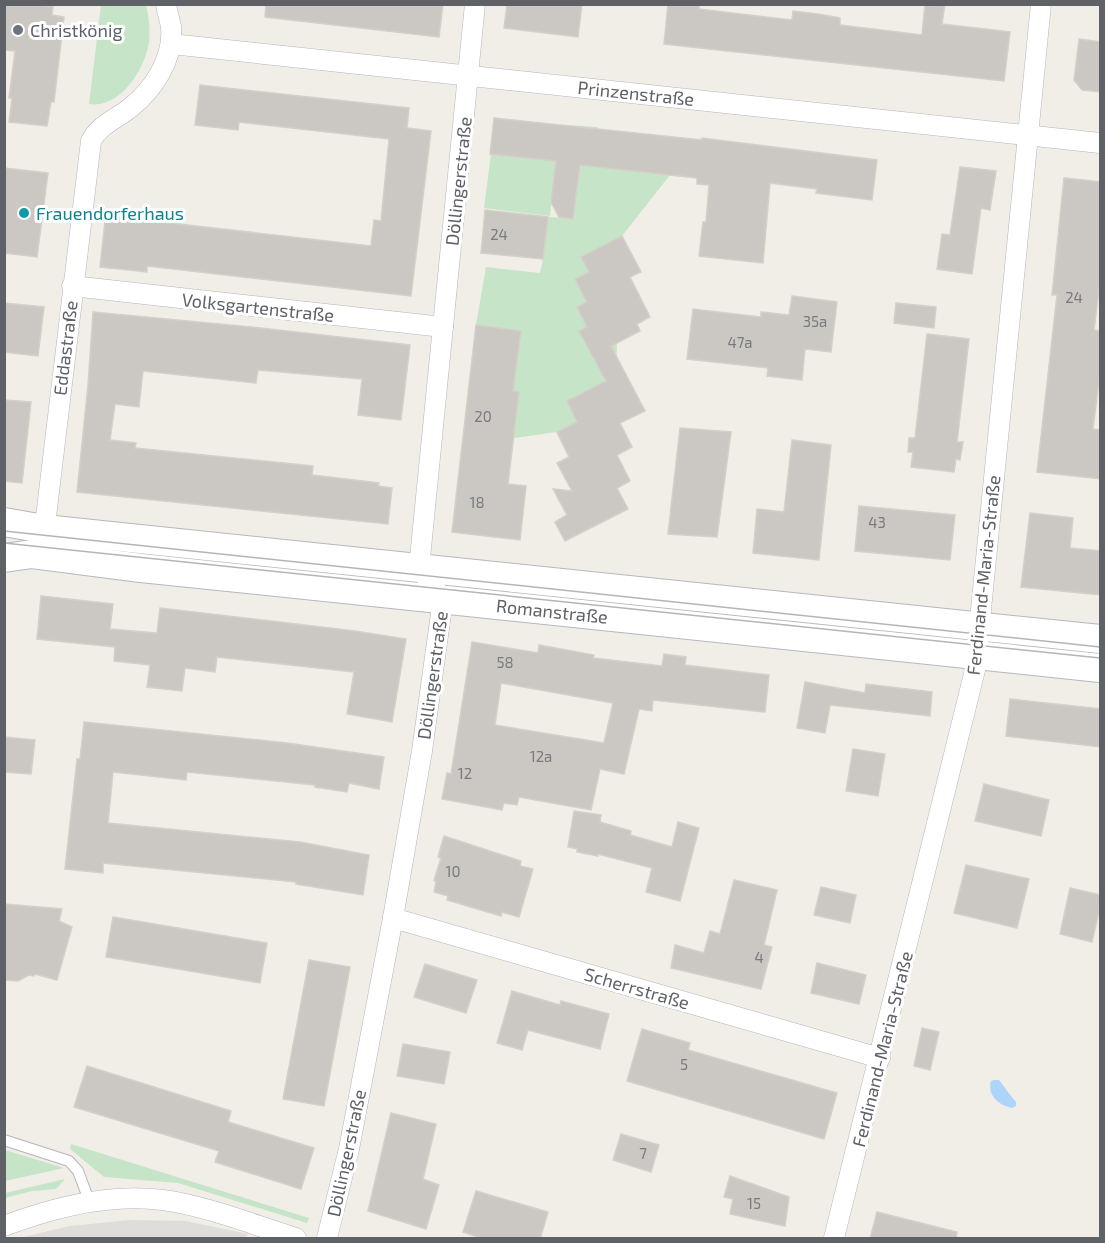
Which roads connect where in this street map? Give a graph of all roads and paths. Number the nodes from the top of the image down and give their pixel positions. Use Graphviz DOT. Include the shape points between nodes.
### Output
graph roads {
  1 [pos="166,4"];
  2 [pos="475,4"];
  3 [pos="1041,4"];
  4 [pos="171,44"];
  5 [pos="468,75"];
  6 [pos="1026,134"];
  7 [pos="1101,143"];
  8 [pos="72,286"];
  9 [pos="443,327"];
  10 [pos="4,522"];
  11 [pos="42,542"];
  12 [pos="4,558"];
  13 [pos="419,568"];
  14 [pos="443,599"];
  15 [pos="980,627"];
  16 [pos="1101,639"];
  17 [pos="977,656"];
  18 [pos="1101,668"];
  19 [pos="393,918"];
  20 [pos="880,1058"];
  21 [pos="4,1140"];
  22 [pos="90,1203"];
  23 [pos="4,1226"];
  24 [pos="296,1239"];
  25 [pos="327,1239"];
  26 [pos="834,1239"];
  1 -- 4 [label="street"];
  2 -- 5 [label="street, Döllingerstraße"];
  3 -- 6 [label="street, Ferdinand-Maria-Straße"];
  4 -- 5 [label="street, Prinzenstraße"];
  4 -- 8 [label="street, Eddastraße" via="162,69 142,97 96,131 91,141"];
  5 -- 6 [label="street, Prinzenstraße"];
  5 -- 9 [label="street, Döllingerstraße"];
  6 -- 7 [label="street, Prinzenstraße"];
  6 -- 15 [label="street, Ferdinand-Maria-Straße"];
  8 -- 9 [label="street, Volksgartenstraße"];
  8 -- 11 [label="street, Eddastraße"];
  9 -- 13 [label="street, Döllingerstraße"];
  10 -- 11 [label="main road, Romanstraße"];
  11 -- 12 [label="main road, Romanstraße" via="32,554"];
  11 -- 13 [label="main road, Romanstraße"];
  11 -- 14 [label="main road, Romanstraße"];
  13 -- 14 [label="street, Döllingerstraße"];
  13 -- 15 [label="main road, Romanstraße"];
  14 -- 17 [label="main road, Romanstraße"];
  14 -- 19 [label="street, Döllingerstraße"];
  15 -- 16 [label="main road, Romanstraße"];
  15 -- 17 [label="street, Ferdinand-Maria-Straße"];
  17 -- 18 [label="main road, Romanstraße"];
  17 -- 20 [label="street, Ferdinand-Maria-Straße"];
  19 -- 20 [label="street, Scherrstraße"];
  19 -- 25 [label="street, Döllingerstraße" via="349,1149"];
  20 -- 26 [label="street, Ferdinand-Maria-Straße"];
  21 -- 22 [label="lane" via="69,1161 78,1171"];
  22 -- 23 [label="street"];
  22 -- 24 [label="street" via="134,1198 165,1200"];
}
